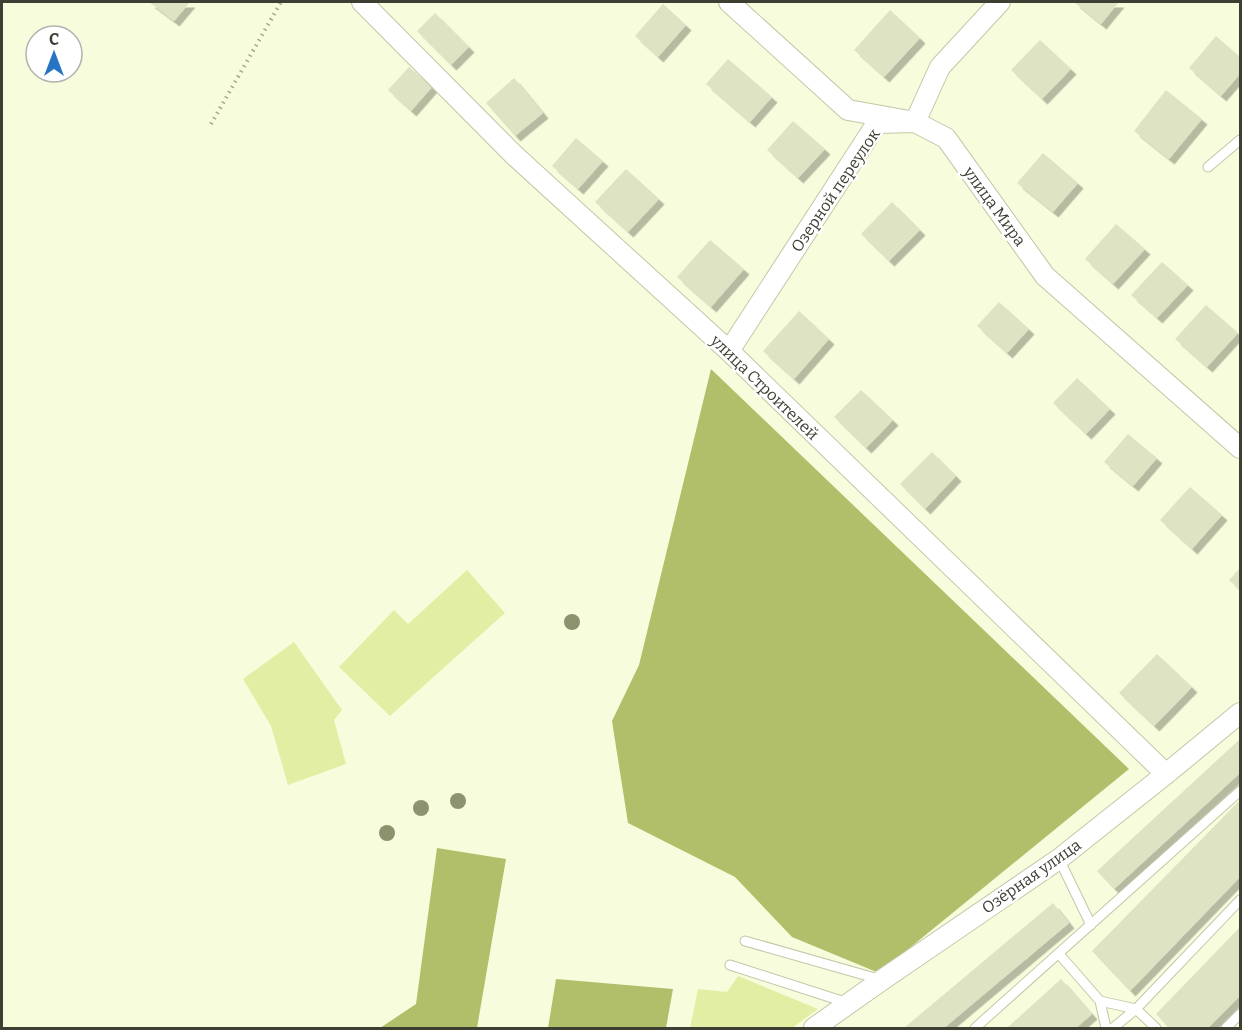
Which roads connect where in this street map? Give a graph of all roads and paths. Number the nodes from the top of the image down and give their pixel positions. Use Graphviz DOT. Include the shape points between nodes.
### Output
graph roads {
  1 [pos="281,2"];
  2 [pos="362,2"];
  3 [pos="729,2"];
  4 [pos="1000,2"];
  5 [pos="915,122"];
  6 [pos="211,124"];
  7 [pos="1240,140"];
  8 [pos="1208,167"];
  9 [pos="729,351"];
  10 [pos="1240,448"];
  11 [pos="1240,713"];
  12 [pos="1166,774"];
  13 [pos="1240,791"];
  14 [pos="1059,859"];
  15 [pos="1240,900"];
  16 [pos="1091,925"];
  17 [pos="746,940"];
  18 [pos="1059,954"];
  19 [pos="730,965"];
  20 [pos="882,980"];
  21 [pos="1100,1001"];
  22 [pos="850,1003"];
  23 [pos="1136,1009"];
  24 [pos="1240,1014"];
  25 [pos="814,1029"];
  26 [pos="975,1029"];
  27 [pos="1106,1029"];
  28 [pos="1113,1029"];
  29 [pos="1156,1029"];
  30 [pos="1226,1029"];
  1 -- 6 [label="path"];
  2 -- 9 [label="street, улица Строителей" via="514,155"];
  3 -- 5 [label="street, улица Мира" via="848,110"];
  4 -- 5 [label="street" via="940,67"];
  5 -- 9 [label="street, Озерной переулок" via="877,123"];
  5 -- 10 [label="street, улица Мира" via="946,138 1045,276"];
  7 -- 8 [label="lane"];
  9 -- 12 [label="street, улица Строителей"];
  11 -- 12 [label="street, Озёрная улица"];
  12 -- 14 [label="street, Озёрная улица"];
  13 -- 16 [label="lane"];
  14 -- 16 [label="lane"];
  14 -- 20 [label="street, Озёрная улица"];
  15 -- 23 [label="lane"];
  16 -- 18 [label="lane"];
  17 -- 20 [label="lane"];
  18 -- 21 [label="lane"];
  18 -- 26 [label="lane"];
  19 -- 22 [label="lane"];
  20 -- 22 [label="street, Озёрная улица"];
  21 -- 23 [label="lane"];
  21 -- 27 [label="lane"];
  22 -- 25 [label="street, Озёрная улица"];
  23 -- 28 [label="lane"];
  23 -- 29 [label="lane"];
  24 -- 30 [label="lane"];
}
